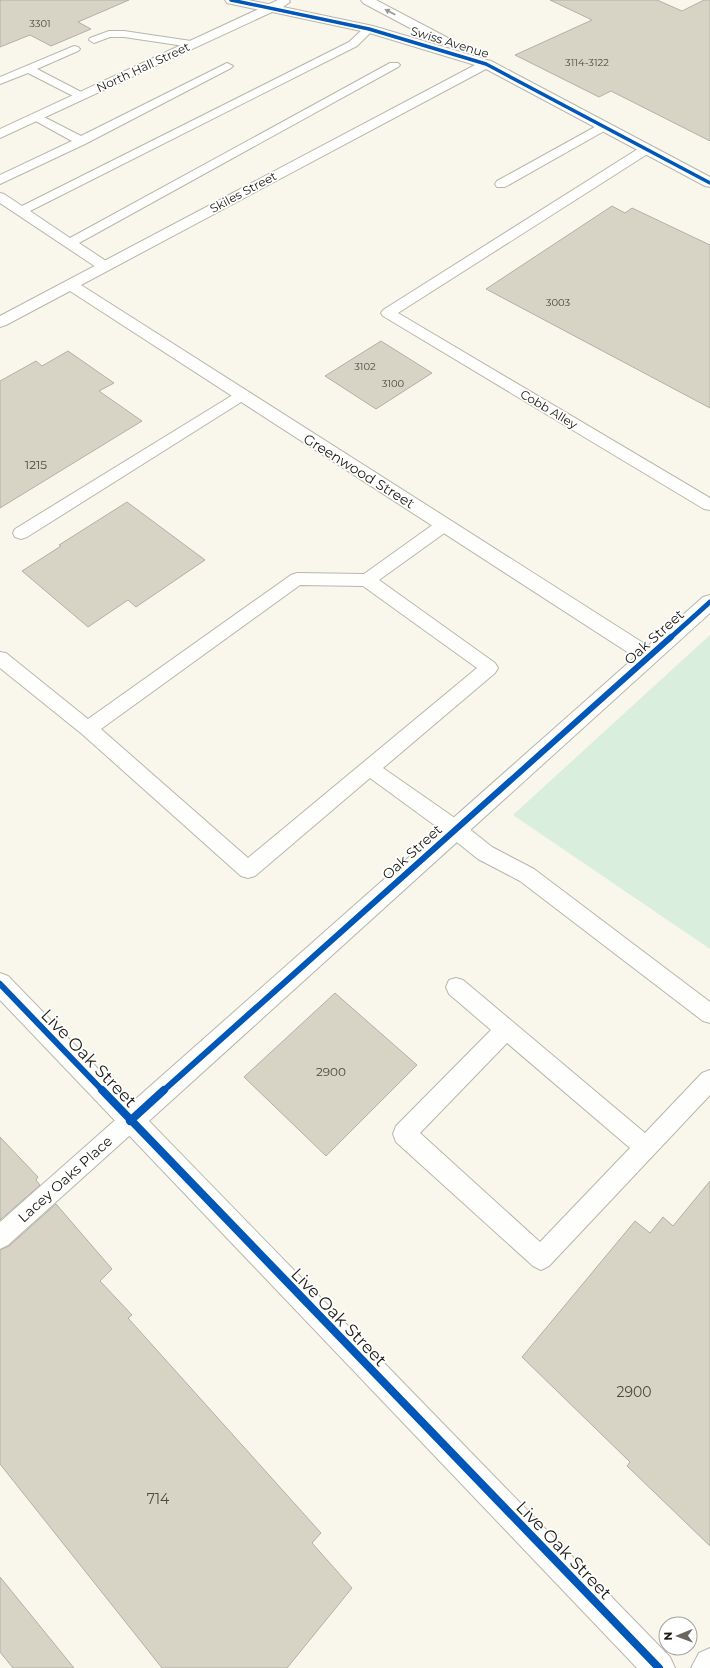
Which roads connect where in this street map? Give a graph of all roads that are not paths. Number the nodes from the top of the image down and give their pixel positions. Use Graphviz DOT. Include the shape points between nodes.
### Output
graph roads {
  1 [pos="231,0"];
  2 [pos="287,0"];
  3 [pos="367,0"];
  4 [pos="269,8"];
  5 [pos="369,29"];
  6 [pos="94,40"];
  7 [pos="191,44"];
  8 [pos="74,49"];
  9 [pos="486,64"];
  10 [pos="394,65"];
  11 [pos="227,66"];
  12 [pos="29,69"];
  13 [pos="0,81"];
  14 [pos="81,96"];
  15 [pos="36,117"];
  16 [pos="602,127"];
  17 [pos="0,134"];
  18 [pos="81,141"];
  19 [pos="645,150"];
  20 [pos="0,180"];
  21 [pos="710,183"];
  22 [pos="501,184"];
  23 [pos="0,197"];
  24 [pos="21,211"];
  25 [pos="70,243"];
  26 [pos="104,266"];
  27 [pos="70,284"];
  28 [pos="0,322"];
  29 [pos="241,396"];
  30 [pos="708,500"];
  31 [pos="444,524"];
  32 [pos="21,533"];
  33 [pos="367,580"];
  34 [pos="710,602"];
  35 [pos="650,656"];
  36 [pos="0,658"];
  37 [pos="88,729"];
  38 [pos="370,768"];
  39 [pos="455,829"];
  40 [pos="0,984"];
  41 [pos="456,988"];
  42 [pos="710,1014"];
  43 [pos="506,1029"];
  44 [pos="710,1080"];
  45 [pos="130,1121"];
  46 [pos="646,1148"];
  47 [pos="0,1237"];
  48 [pos="710,1664"];
  49 [pos="659,1668"];
  50 [pos="707,1668"];
  1 -- 4 [label="street, Swiss Avenue"];
  2 -- 4 [label="street, North Hall Street"];
  9 -- 3 [label="street, one-way"];
  4 -- 5 [label="street, Swiss Avenue"];
  4 -- 7 [label="street, North Hall Street"];
  5 -- 9 [label="street, Swiss Avenue"];
  5 -- 24 [label="lane" via="353,44"];
  6 -- 7 [label="lane" via="109,34 124,34"];
  7 -- 14 [label="street, North Hall Street"];
  8 -- 12 [label="lane"];
  9 -- 16 [label="street, Swiss Avenue"];
  9 -- 26 [label="street, Skiles Street"];
  10 -- 25 [label="lane"];
  11 -- 18 [label="lane"];
  12 -- 13 [label="lane"];
  12 -- 14 [label="lane"];
  14 -- 15 [label="street, North Hall Street"];
  15 -- 17 [label="street, North Hall Street"];
  15 -- 18 [label="lane"];
  16 -- 19 [label="street, Swiss Avenue"];
  16 -- 22 [label="lane"];
  18 -- 20 [label="lane"];
  19 -- 21 [label="street, Swiss Avenue"];
  19 -- 30 [label="lane, Cobb Alley" via="388,313"];
  23 -- 24 [label="lane"];
  24 -- 25 [label="lane"];
  25 -- 26 [label="lane"];
  26 -- 27 [label="street, Skiles Street"];
  27 -- 28 [label="street, Skiles Street"];
  27 -- 29 [label="street, Greenwood Street"];
  29 -- 31 [label="street, Greenwood Street"];
  29 -- 32 [label="lane"];
  31 -- 33 [label="lane"];
  31 -- 35 [label="street, Greenwood Street"];
  33 -- 37 [label="lane" via="297,579"];
  33 -- 38 [label="lane" via="489,668"];
  34 -- 35 [label="street, Oak Street"];
  35 -- 39 [label="street, Oak Street"];
  36 -- 37 [label="lane"];
  37 -- 38 [label="lane" via="248,870"];
  38 -- 39 [label="lane"];
  39 -- 42 [label="lane" via="485,853 527,876"];
  39 -- 45 [label="street, Oak Street"];
  40 -- 45 [label="street, Live Oak Street"];
  41 -- 43 [label="lane"];
  43 -- 46 [label="lane"];
  43 -- 46 [label="lane" via="404,1134 541,1258"];
  44 -- 46 [label="lane"];
  45 -- 47 [label="lane, Lacey Oaks Place"];
  45 -- 49 [label="street, Live Oak Street"];
  48 -- 50 [label="street"];
}
